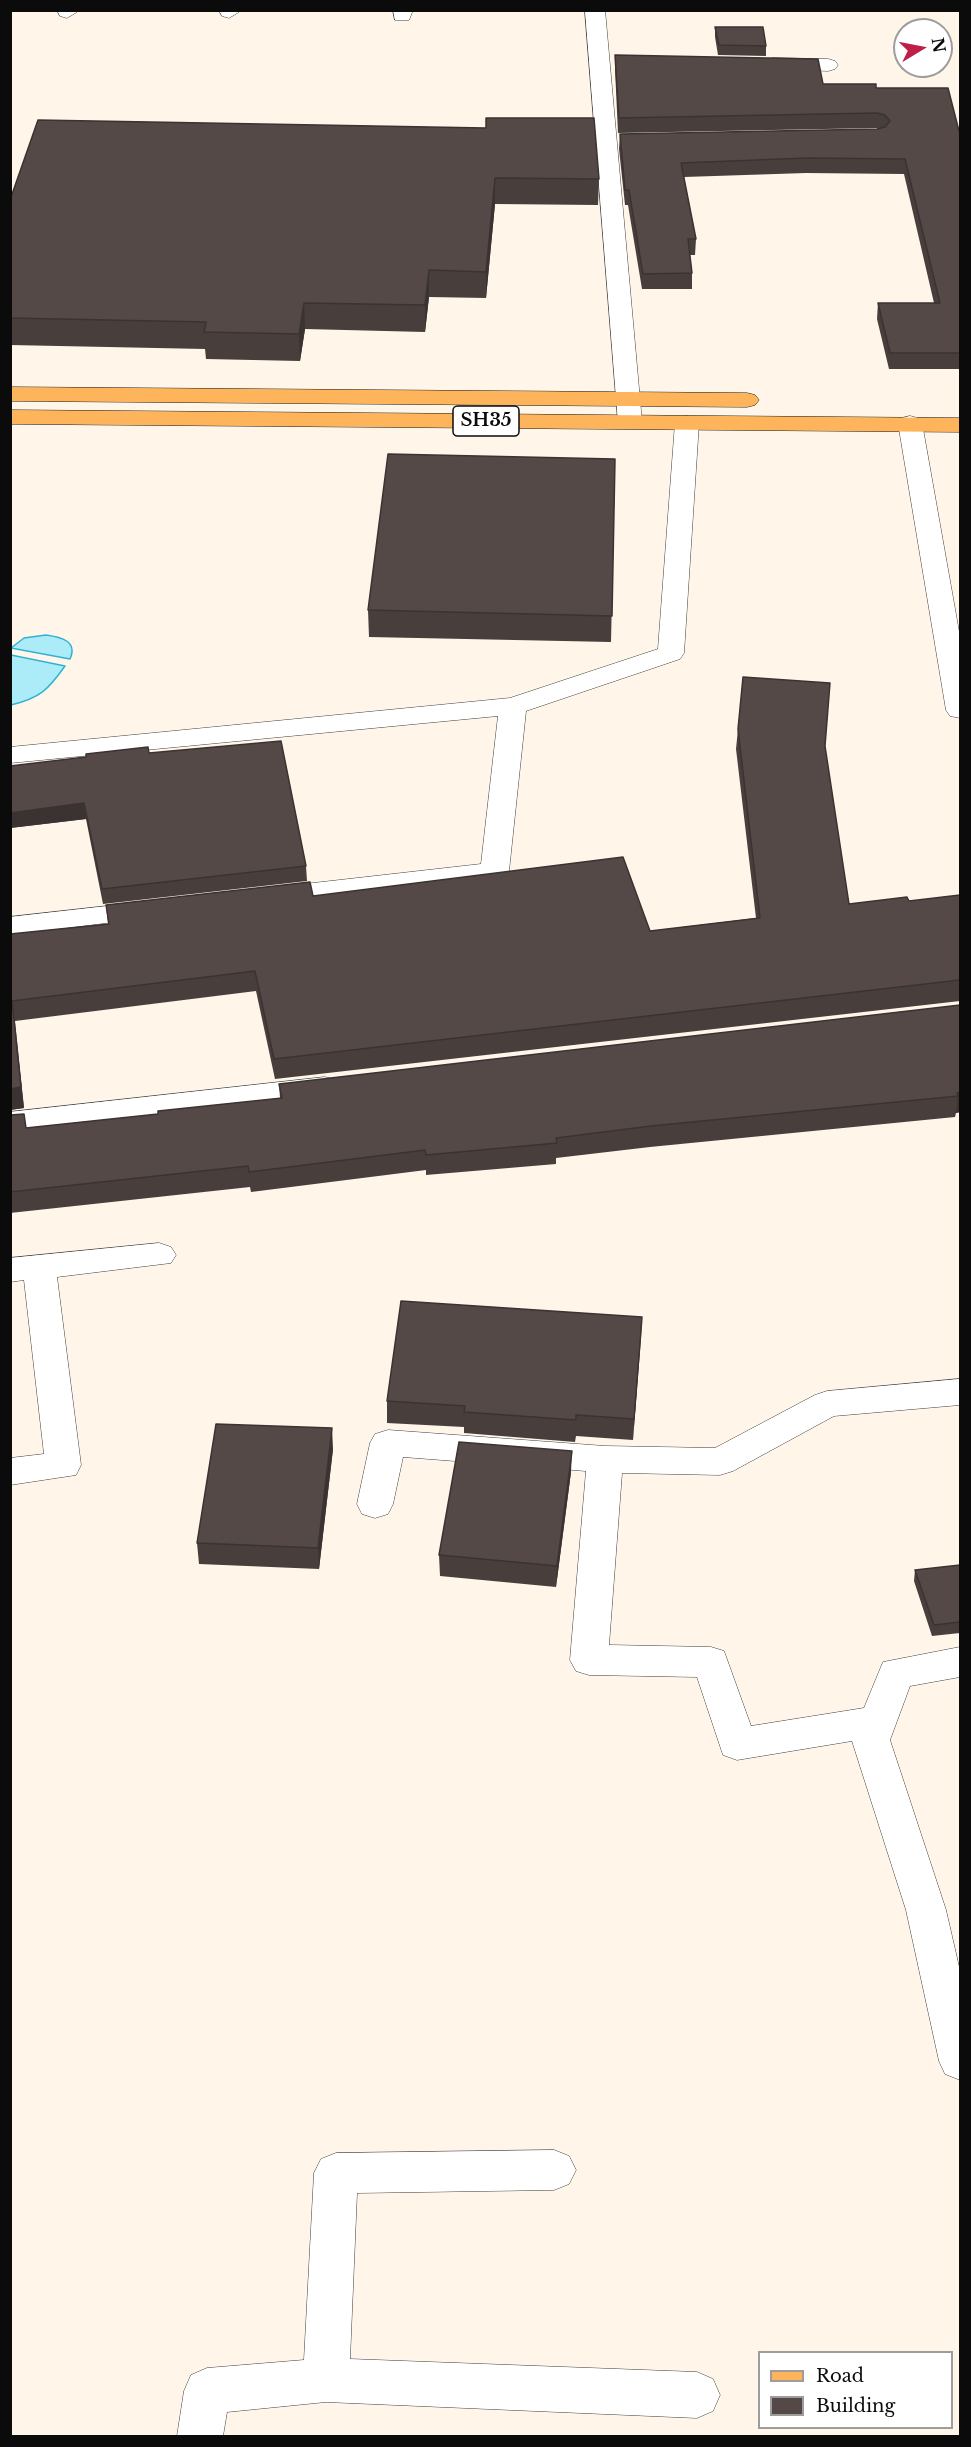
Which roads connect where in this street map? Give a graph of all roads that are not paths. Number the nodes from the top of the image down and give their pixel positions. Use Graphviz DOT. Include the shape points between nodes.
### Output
graph roads {
  1 [pos="596,10"];
  2 [pos="598,61"];
  3 [pos="621,61"];
  4 [pos="748,63"];
  5 [pos="828,64"];
  6 [pos="629,140"];
  7 [pos="606,141"];
  8 [pos="10,394"];
  9 [pos="628,398"];
  10 [pos="774,400"];
  11 [pos="909,409"];
  12 [pos="10,417"];
  13 [pos="630,423"];
  14 [pos="687,423"];
  15 [pos="960,425"];
  16 [pos="513,706"];
  17 [pos="960,710"];
  18 [pos="10,755"];
  19 [pos="247,899"];
  20 [pos="176,907"];
  21 [pos="10,926"];
  22 [pos="353,1084"];
  23 [pos="10,1123"];
  24 [pos="159,1255"];
  25 [pos="25,1269"];
  26 [pos="960,1392"];
  27 [pos="604,1459"];
  28 [pos="10,1472"];
  29 [pos="375,1504"];
  30 [pos="960,1662"];
  31 [pos="878,1721"];
  32 [pos="960,2061"];
  33 [pos="554,2170"];
  34 [pos="326,2380"];
  35 [pos="697,2395"];
  36 [pos="201,2436"];
  1 -- 2 [label="street"];
  2 -- 3 [label="street"];
  2 -- 7 [label="street"];
  4 -- 5 [label="street"];
  6 -- 7 [label="street"];
  7 -- 9 [label="street"];
  8 -- 9 [label="main road, SH35"];
  9 -- 10 [label="main road, SH35"];
  9 -- 13 [label="street"];
  11 -- 14 [label="main road, SH35"];
  11 -- 15 [label="main road, SH35"];
  11 -- 17 [label="street"];
  12 -- 13 [label="main road, SH35"];
  13 -- 14 [label="main road, SH35"];
  14 -- 16 [label="street" via="671,653"];
  16 -- 18 [label="street"];
  16 -- 19 [label="street" via="495,871"];
  20 -- 21 [label="street"];
  22 -- 23 [label="street"];
  24 -- 25 [label="street"];
  25 -- 28 [label="street" via="63,1465"];
  26 -- 27 [label="street" via="827,1404 720,1462"];
  27 -- 29 [label="street" via="388,1443"];
  27 -- 31 [label="street" via="589,1660 711,1662 737,1744"];
  30 -- 31 [label="street" via="896,1673"];
  31 -- 32 [label="street" via="871,1740 926,1910"];
  33 -- 34 [label="street" via="336,2173"];
  34 -- 35 [label="street"];
  34 -- 36 [label="street" via="207,2391"];
}
